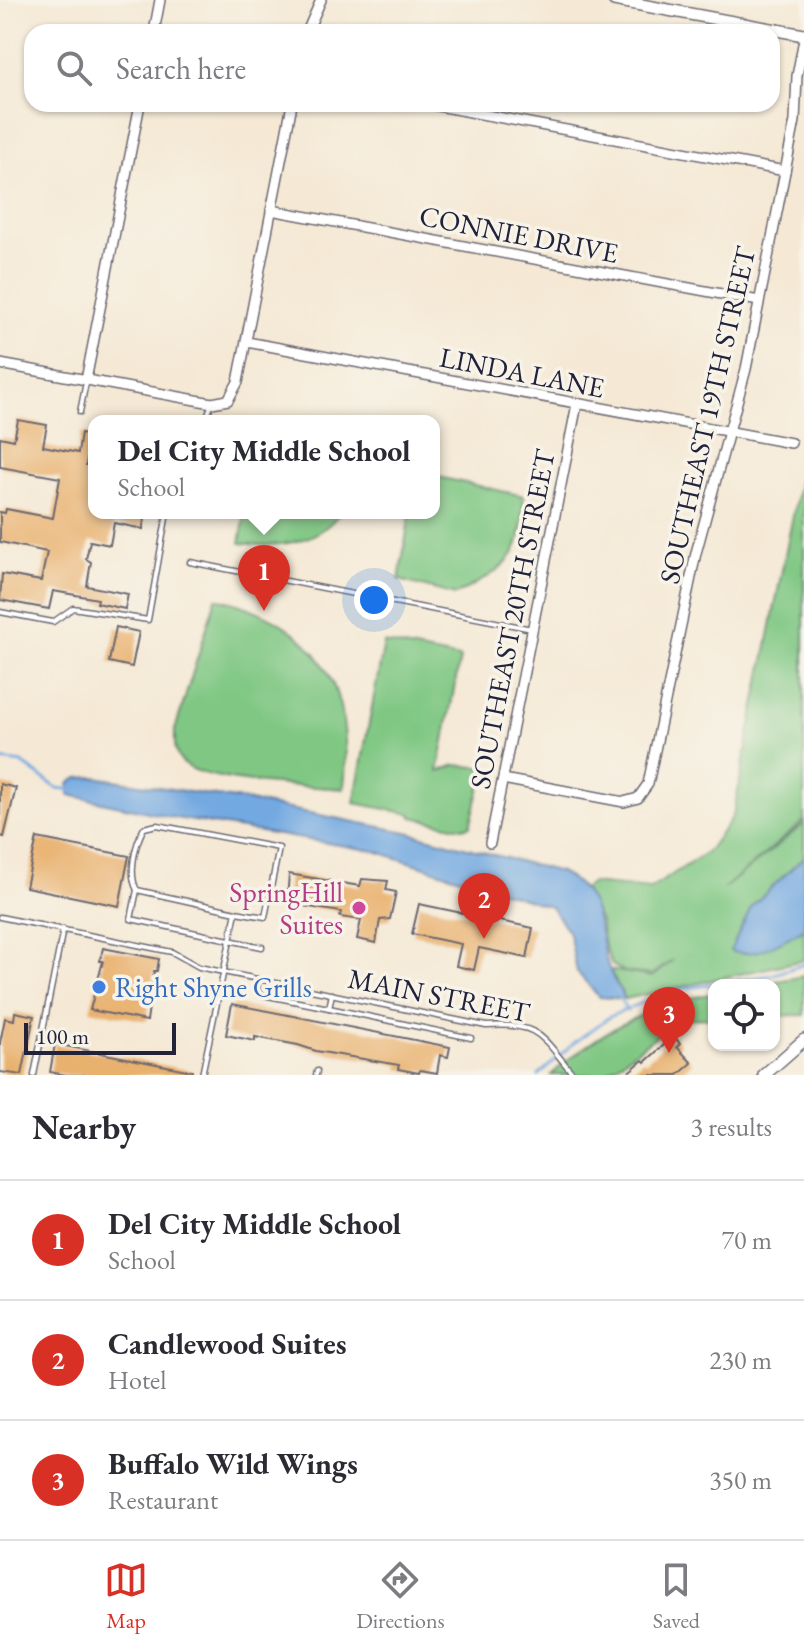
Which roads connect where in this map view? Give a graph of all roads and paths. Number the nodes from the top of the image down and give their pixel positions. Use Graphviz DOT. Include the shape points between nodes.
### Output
graph roads {
  1 [pos="160,0"];
  2 [pos="321,0"];
  3 [pos="614,0"];
  4 [pos="653,4"];
  5 [pos="156,24"];
  6 [pos="310,24"];
  7 [pos="745,24"];
  8 [pos="780,32"];
  9 [pos="804,37"];
  10 [pos="138,112"];
  11 [pos="290,112"];
  12 [pos="471,112"];
  13 [pos="785,171"];
  14 [pos="271,210"];
  15 [pos="759,301"];
  16 [pos="247,342"];
  17 [pos="0,364"];
  18 [pos="86,380"];
  19 [pos="212,403"];
  20 [pos="577,404"];
  21 [pos="80,412"];
  22 [pos="207,415"];
  23 [pos="728,432"];
  24 [pos="791,443"];
  25 [pos="166,519"];
  26 [pos="190,562"];
  27 [pos="0,612"];
  28 [pos="532,629"];
  29 [pos="503,779"];
  30 [pos="490,843"];
  31 [pos="137,890"];
  32 [pos="236,912"];
  33 [pos="0,917"];
  34 [pos="63,929"];
  35 [pos="230,940"];
  36 [pos="262,947"];
  37 [pos="223,972"];
  38 [pos="257,979"];
  39 [pos="332,994"];
  40 [pos="329,1008"];
  41 [pos="471,1038"];
  42 [pos="804,1040"];
  43 [pos="34,1075"];
  44 [pos="202,1075"];
  45 [pos="574,1075"];
  46 [pos="764,1075"];
  1 -- 5 [label="street"];
  2 -- 6 [label="street"];
  3 -- 4 [label="street"];
  4 -- 7 [label="street"];
  8 -- 9 [label="street"];
  9 -- 13 [label="street, SOUTHEAST 19TH STREET"];
  10 -- 18 [label="street"];
  11 -- 14 [label="street"];
  12 -- 13 [label="street"];
  13 -- 15 [label="street, SOUTHEAST 19TH STREET"];
  14 -- 15 [label="street, CONNIE DRIVE"];
  14 -- 16 [label="street"];
  15 -- 23 [label="street, SOUTHEAST 19TH STREET"];
  16 -- 19 [label="street" via="228,400"];
  16 -- 20 [label="street, LINDA LANE"];
  17 -- 18 [label="street"];
  18 -- 19 [label="street"];
  18 -- 21 [label="lane"];
  19 -- 22 [label="lane"];
  20 -- 23 [label="street, LINDA LANE"];
  20 -- 28 [label="street, SOUTHEAST 20TH STREET"];
  23 -- 24 [label="street, LINDA LANE"];
  23 -- 29 [label="street, SOUTHEAST 19TH STREET" via="696,553 648,784 638,798 624,802"];
  25 -- 27 [label="lane" via="148,620 73,608 53,622"];
  26 -- 28 [label="lane"];
  28 -- 29 [label="street, SOUTHEAST 20TH STREET"];
  29 -- 30 [label="street, SOUTHEAST 20TH STREET"];
  31 -- 32 [label="lane"];
  31 -- 32 [label="lane" via="132,881 144,828 157,825 279,848 265,917"];
  31 -- 35 [label="lane" via="131,919"];
  32 -- 35 [label="lane"];
  33 -- 34 [label="lane, MAIN STREET"];
  34 -- 37 [label="lane, MAIN STREET" via="172,952 199,967"];
  34 -- 43 [label="lane"];
  35 -- 36 [label="lane"];
  35 -- 37 [label="lane"];
  37 -- 38 [label="lane, MAIN STREET"];
  37 -- 44 [label="lane"];
  38 -- 39 [label="lane, MAIN STREET"];
  38 -- 40 [label="lane" via="258,994"];
  39 -- 40 [label="lane"];
  39 -- 45 [label="lane, MAIN STREET" via="486,1026 522,1025 543,1039"];
  40 -- 41 [label="lane"];
  42 -- 46 [label="street"];
}
